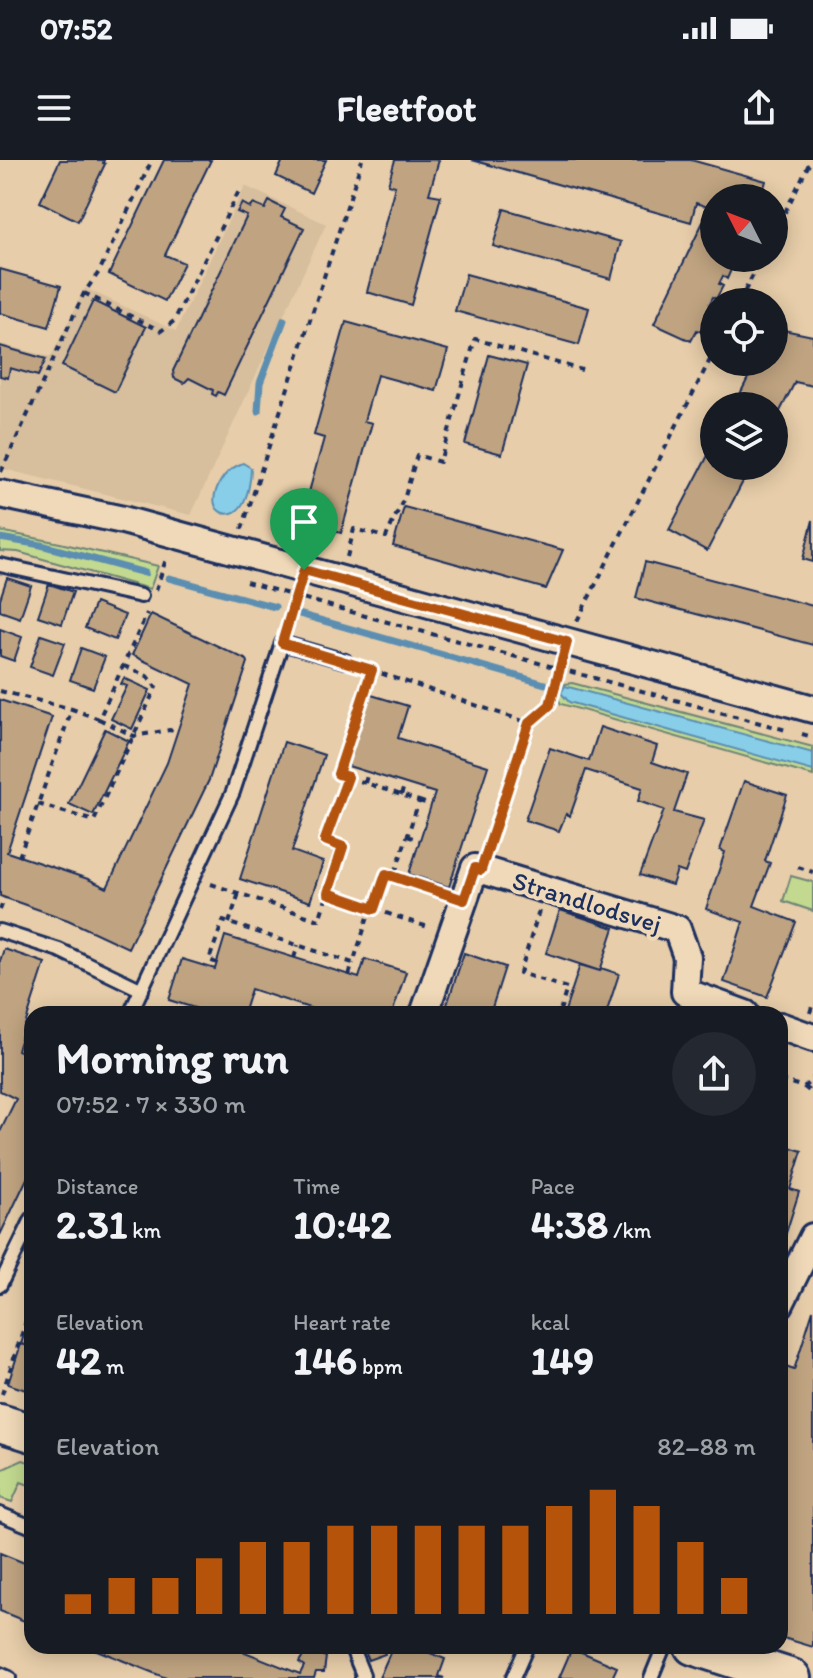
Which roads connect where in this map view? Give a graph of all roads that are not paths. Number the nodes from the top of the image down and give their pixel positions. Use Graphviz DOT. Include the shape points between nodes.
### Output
graph roads {
  1 [pos="0,494"];
  2 [pos="0,565"];
  3 [pos="147,597"];
  4 [pos="345,661"];
  5 [pos="813,709"];
  6 [pos="0,931"];
  7 [pos="142,990"];
  8 [pos="134,1006"];
  9 [pos="427,1006"];
  10 [pos="723,1006"];
  11 [pos="788,1029"];
  12 [pos="813,1038"];
  13 [pos="24,1236"];
  14 [pos="813,1237"];
  15 [pos="0,1285"];
  16 [pos="788,1288"];
  17 [pos="0,1423"];
  18 [pos="24,1430"];
  19 [pos="0,1514"];
  20 [pos="24,1524"];
  21 [pos="354,1654"];
  22 [pos="524,1654"];
  23 [pos="661,1654"];
  24 [pos="710,1654"];
  25 [pos="746,1671"];
  26 [pos="0,1674"];
  27 [pos="9,1678"];
  28 [pos="362,1678"];
  29 [pos="513,1678"];
  30 [pos="651,1678"];
  31 [pos="792,1678"];
  1 -- 5 [label="street" via="123,520"];
  2 -- 3 [label="lane"];
  4 -- 7 [label="lane" via="282,643 233,792"];
  6 -- 7 [label="lane" via="59,950"];
  7 -- 8 [label="lane"];
  9 -- 10 [label="street, Strandlodsvej" via="475,868 677,929 687,957 685,992"];
  11 -- 12 [label="street"];
  13 -- 15 [label="lane"];
  14 -- 16 [label="street"];
  17 -- 18 [label="street"];
  19 -- 20 [label="lane"];
  21 -- 28 [label="lane"];
  22 -- 29 [label="lane"];
  23 -- 30 [label="lane"];
  24 -- 25 [label="street"];
  25 -- 31 [label="street"];
  26 -- 27 [label="lane"];
}
